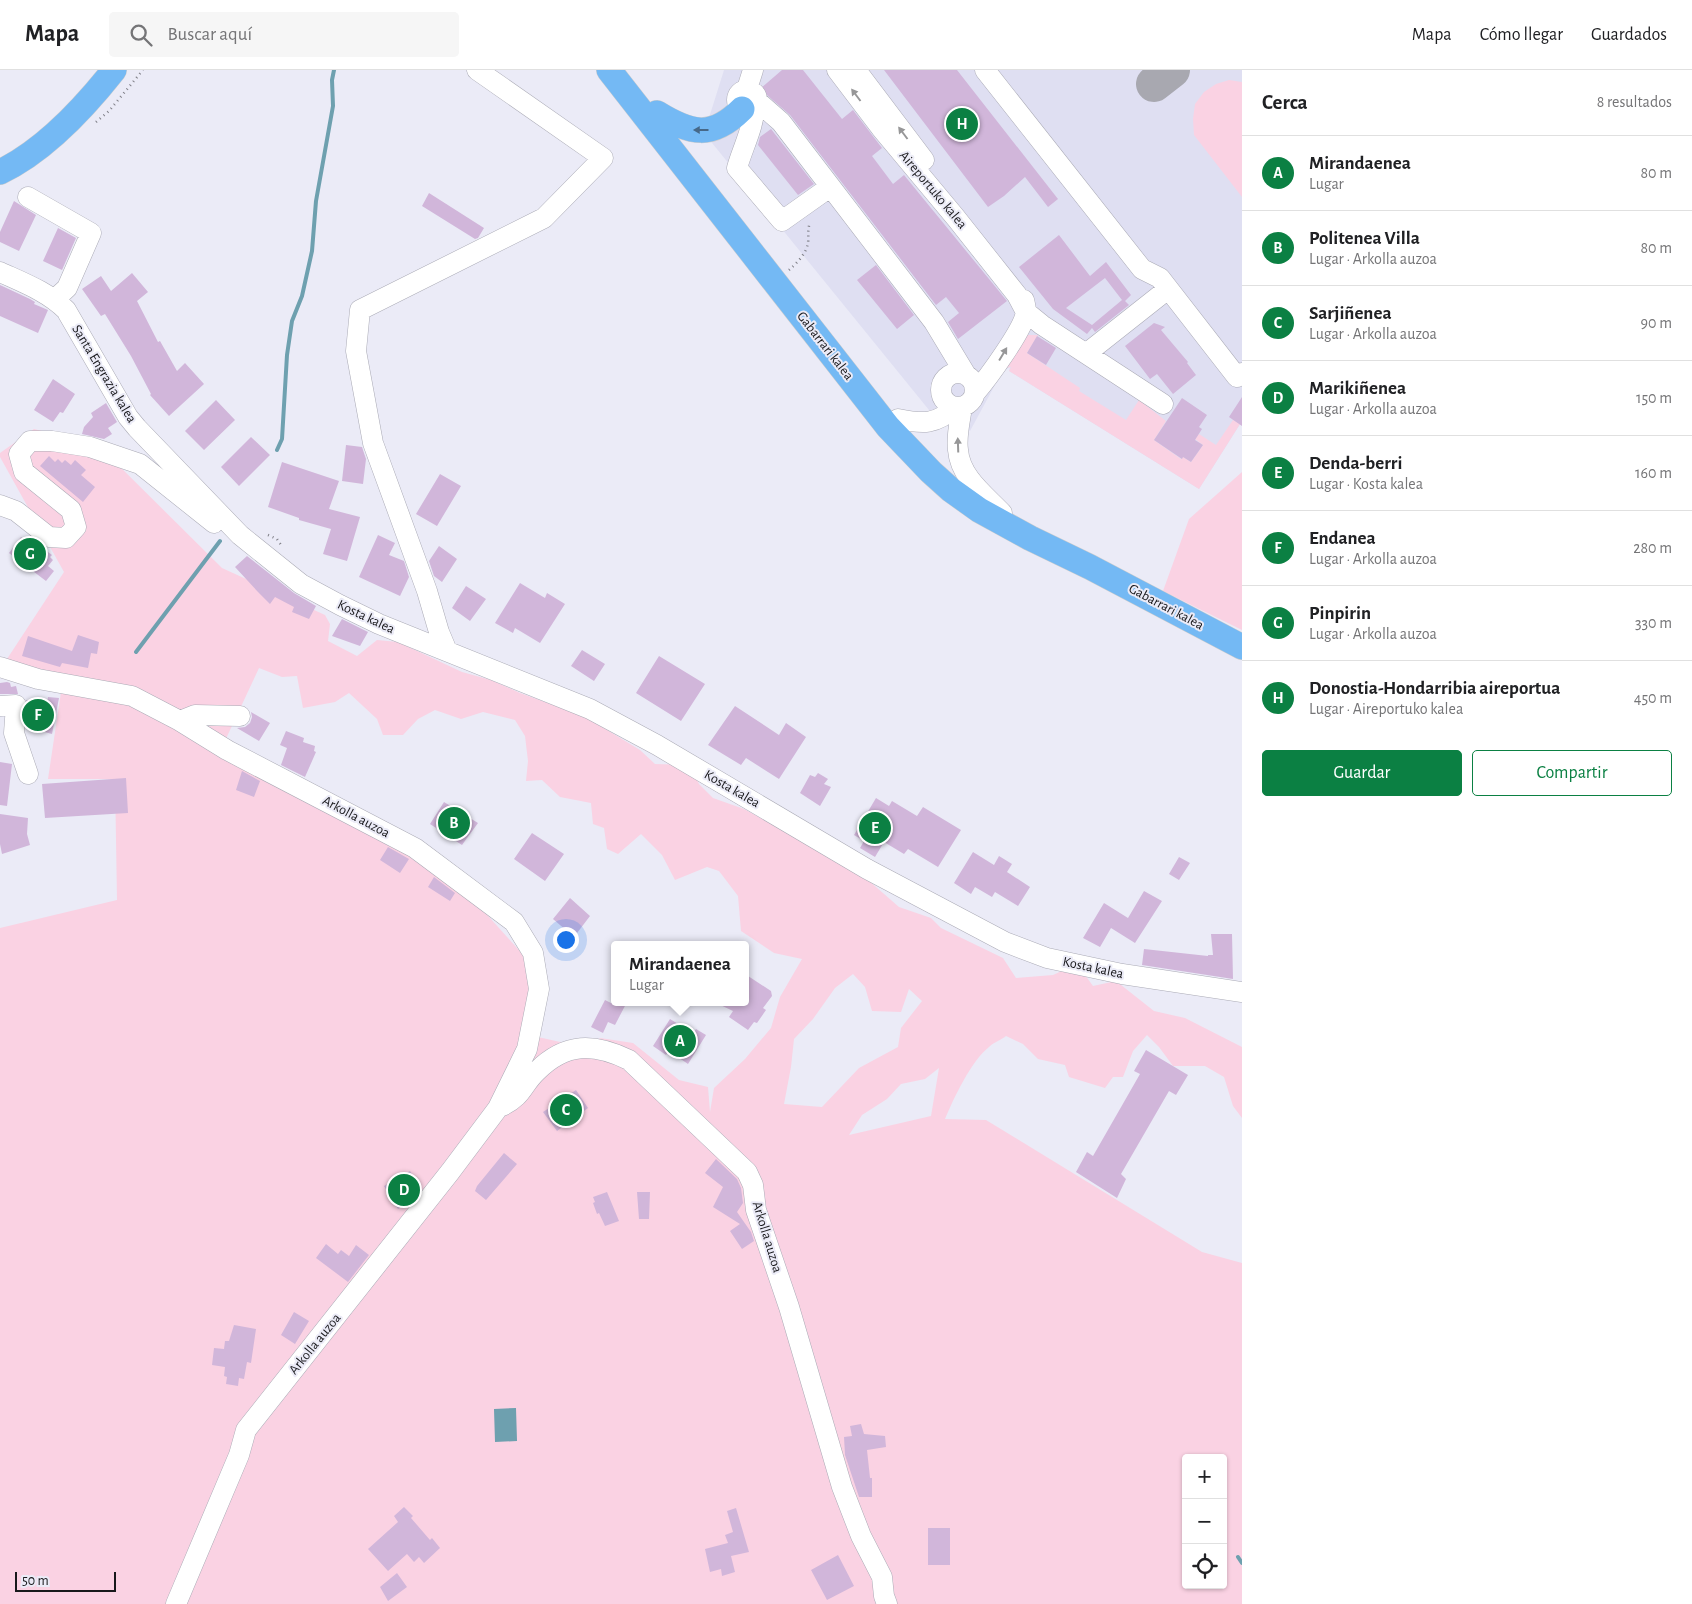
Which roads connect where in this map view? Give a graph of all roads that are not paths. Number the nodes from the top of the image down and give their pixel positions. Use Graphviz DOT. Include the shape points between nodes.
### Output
graph roads {
  1 [pos="105,70"];
  2 [pos="114,70"];
  3 [pos="476,70"];
  4 [pos="609,70"];
  5 [pos="617,70"];
  6 [pos="837,70"];
  7 [pos="856,70"];
  8 [pos="985,70"];
  9 [pos="751,95"];
  10 [pos="657,113"];
  11 [pos="0,157"];
  12 [pos="0,172"];
  13 [pos="830,186"];
  14 [pos="28,197"];
  15 [pos="0,272"];
  16 [pos="1168,289"];
  17 [pos="55,300"];
  18 [pos="1026,312"];
  19 [pos="1087,353"];
  20 [pos="842,368"];
  21 [pos="1242,373"];
  22 [pos="966,375"];
  23 [pos="964,403"];
  24 [pos="1163,404"];
  25 [pos="898,419"];
  26 [pos="0,505"];
  27 [pos="1002,513"];
  28 [pos="250,533"];
  29 [pos="1090,568"];
  30 [pos="1242,647"];
  31 [pos="447,651"];
  32 [pos="0,667"];
  33 [pos="0,706"];
  34 [pos="240,716"];
  35 [pos="180,721"];
  36 [pos="28,774"];
  37 [pos="1242,992"];
  38 [pos="498,1108"];
  39 [pos="176,1604"];
  40 [pos="887,1604"];
  1 -- 11 [label="main road" via="44,133"];
  2 -- 12 [label="main road" via="49,139"];
  3 -- 31 [label="street" via="603,158 544,218 360,310 356,351 373,443"];
  4 -- 20 [label="main road, Gabarrari kalea"];
  5 -- 10 [label="main road, Gabarrari kalea"];
  18 -- 6 [label="street, Aireportuko kalea, one-way" via="1017,295"];
  18 -- 7 [label="street, Aireportuko kalea, one-way" via="1023,292"];
  8 -- 16 [label="street" via="1142,269 1160,278"];
  9 -- 10 [label="main road, one-way" via="732,119 702,131 688,130"];
  9 -- 13 [label="street" via="781,122"];
  9 -- 13 [label="street" via="755,116 737,168 782,221"];
  10 -- 25 [label="main road, Gabarrari kalea"];
  13 -- 22 [label="street" via="934,322"];
  14 -- 17 [label="street" via="91,233 66,288"];
  15 -- 17 [label="street, Santa Engrazia kalea"];
  16 -- 19 [label="street"];
  16 -- 21 [label="street" via="1237,377"];
  17 -- 28 [label="street, Santa Engrazia kalea" via="66,310 137,428"];
  18 -- 19 [label="street"];
  23 -- 18 [label="street, one-way" via="990,375"];
  19 -- 24 [label="street"];
  20 -- 25 [label="main road" via="856,375 885,412"];
  20 -- 29 [label="main road, Gabarrari kalea" via="908,450 951,490 1006,525"];
  22 -- 23 [label="street" via="973,382"];
  22 -- 23 [label="street" via="956,373 947,377 941,390 944,399"];
  23 -- 25 [label="street" via="935,422"];
  27 -- 23 [label="street, Gabarrari kalea, one-way" via="974,484 961,464 958,435"];
  25 -- 27 [label="main road, Gabarrari kalea" via="939,464"];
  26 -- 28 [label="street" via="16,511 49,537 66,538 76,527 71,510 24,472 18,454 30,441 52,441 90,447 140,464 219,527"];
  27 -- 29 [label="main road, Gabarrari kalea"];
  28 -- 31 [label="street, Kosta kalea" via="301,584 379,624"];
  29 -- 30 [label="main road, Gabarrari kalea"];
  31 -- 37 [label="street, Kosta kalea" via="590,709 867,869 1005,942 1047,958 1113,972"];
  32 -- 35 [label="street, Arkolla auzoa" via="38,679 132,696"];
  33 -- 36 [label="street" via="16,705 14,733"];
  34 -- 35 [label="street" via="195,715"];
  35 -- 38 [label="street, Arkolla auzoa" via="227,750 415,848 514,922 533,953 539,990 527,1049"];
  38 -- 39 [label="street, Arkolla auzoa" via="246,1430 239,1455"];
  38 -- 40 [label="street, Arkolla auzoa" via="514,1100 537,1071 558,1055 582,1047 614,1053 629,1060 747,1172 842,1487 882,1578"];
}
